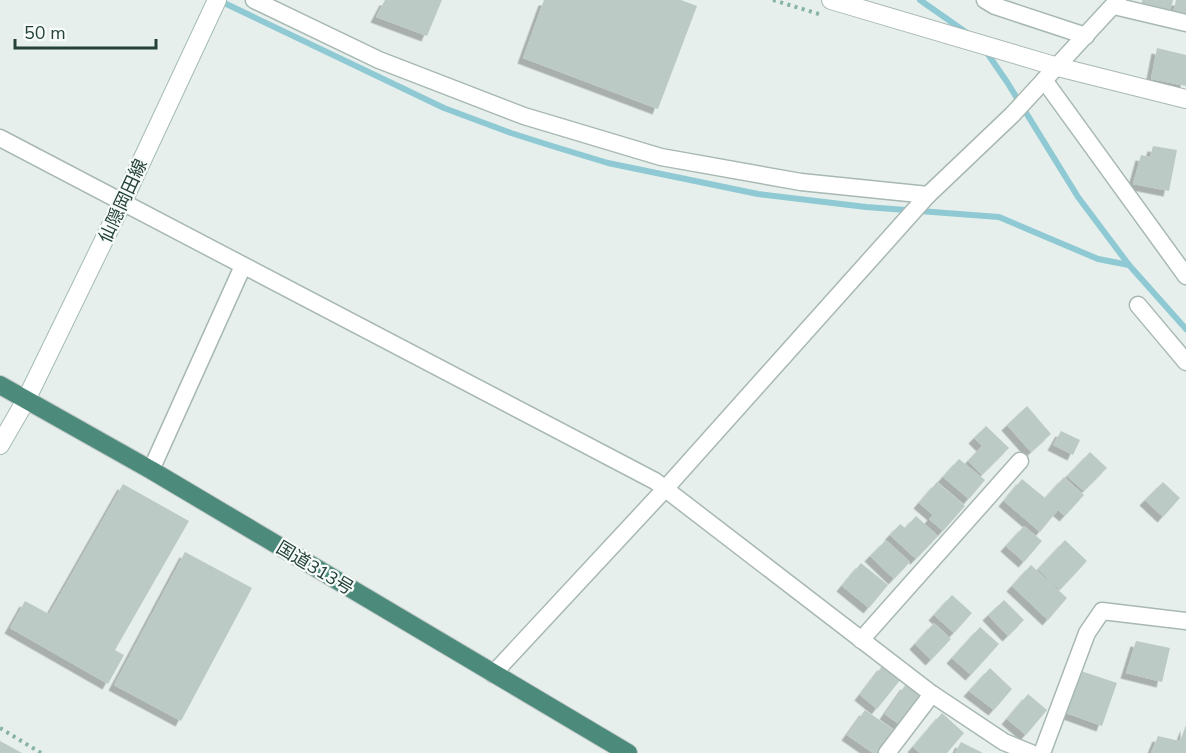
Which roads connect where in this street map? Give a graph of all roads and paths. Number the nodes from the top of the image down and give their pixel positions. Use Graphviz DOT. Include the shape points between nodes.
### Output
graph roads {
  1 [pos="254,0"];
  2 [pos="831,0"];
  3 [pos="985,0"];
  4 [pos="1116,3"];
  5 [pos="214,6"];
  6 [pos="1186,23"];
  7 [pos="1086,36"];
  8 [pos="1058,67"];
  9 [pos="1044,80"];
  10 [pos="1186,99"];
  11 [pos="0,138"];
  12 [pos="924,199"];
  13 [pos="122,202"];
  14 [pos="243,266"];
  15 [pos="1186,276"];
  16 [pos="1137,305"];
  17 [pos="1186,362"];
  18 [pos="0,385"];
  19 [pos="26,400"];
  20 [pos="0,445"];
  21 [pos="1020,461"];
  22 [pos="151,470"];
  23 [pos="664,489"];
  24 [pos="1186,621"];
  25 [pos="861,640"];
  26 [pos="493,674"];
  27 [pos="932,694"];
  28 [pos="0,728"];
  29 [pos="41,753"];
  30 [pos="628,753"];
  31 [pos="887,753"];
  32 [pos="1031,753"];
  33 [pos="1042,753"];
  1 -- 12 [label="street" via="379,60 524,116 650,153 801,182"];
  2 -- 8 [label="main road"];
  3 -- 7 [label="street"];
  4 -- 6 [label="street"];
  4 -- 7 [label="street"];
  5 -- 13 [label="main road, 仙隠岡田線"];
  7 -- 8 [label="street"];
  8 -- 9 [label="street"];
  8 -- 10 [label="main road"];
  9 -- 12 [label="street"];
  9 -- 15 [label="street"];
  11 -- 13 [label="street"];
  12 -- 23 [label="street"];
  13 -- 14 [label="street"];
  13 -- 19 [label="main road, 仙隠岡田線"];
  14 -- 22 [label="street"];
  14 -- 23 [label="street"];
  16 -- 17 [label="street"];
  18 -- 19 [label="highway, 国道313号"];
  19 -- 20 [label="main road, 仙隠岡田線"];
  19 -- 22 [label="highway, 国道313号"];
  21 -- 25 [label="street"];
  22 -- 26 [label="highway, 国道313号"];
  23 -- 25 [label="street"];
  23 -- 26 [label="street"];
  24 -- 33 [label="street" via="1102,610 1087,633"];
  25 -- 27 [label="street"];
  26 -- 30 [label="highway, 国道313号"];
  27 -- 31 [label="street"];
  27 -- 32 [label="street" via="1004,742"];
  28 -- 29 [label="path"];
}
